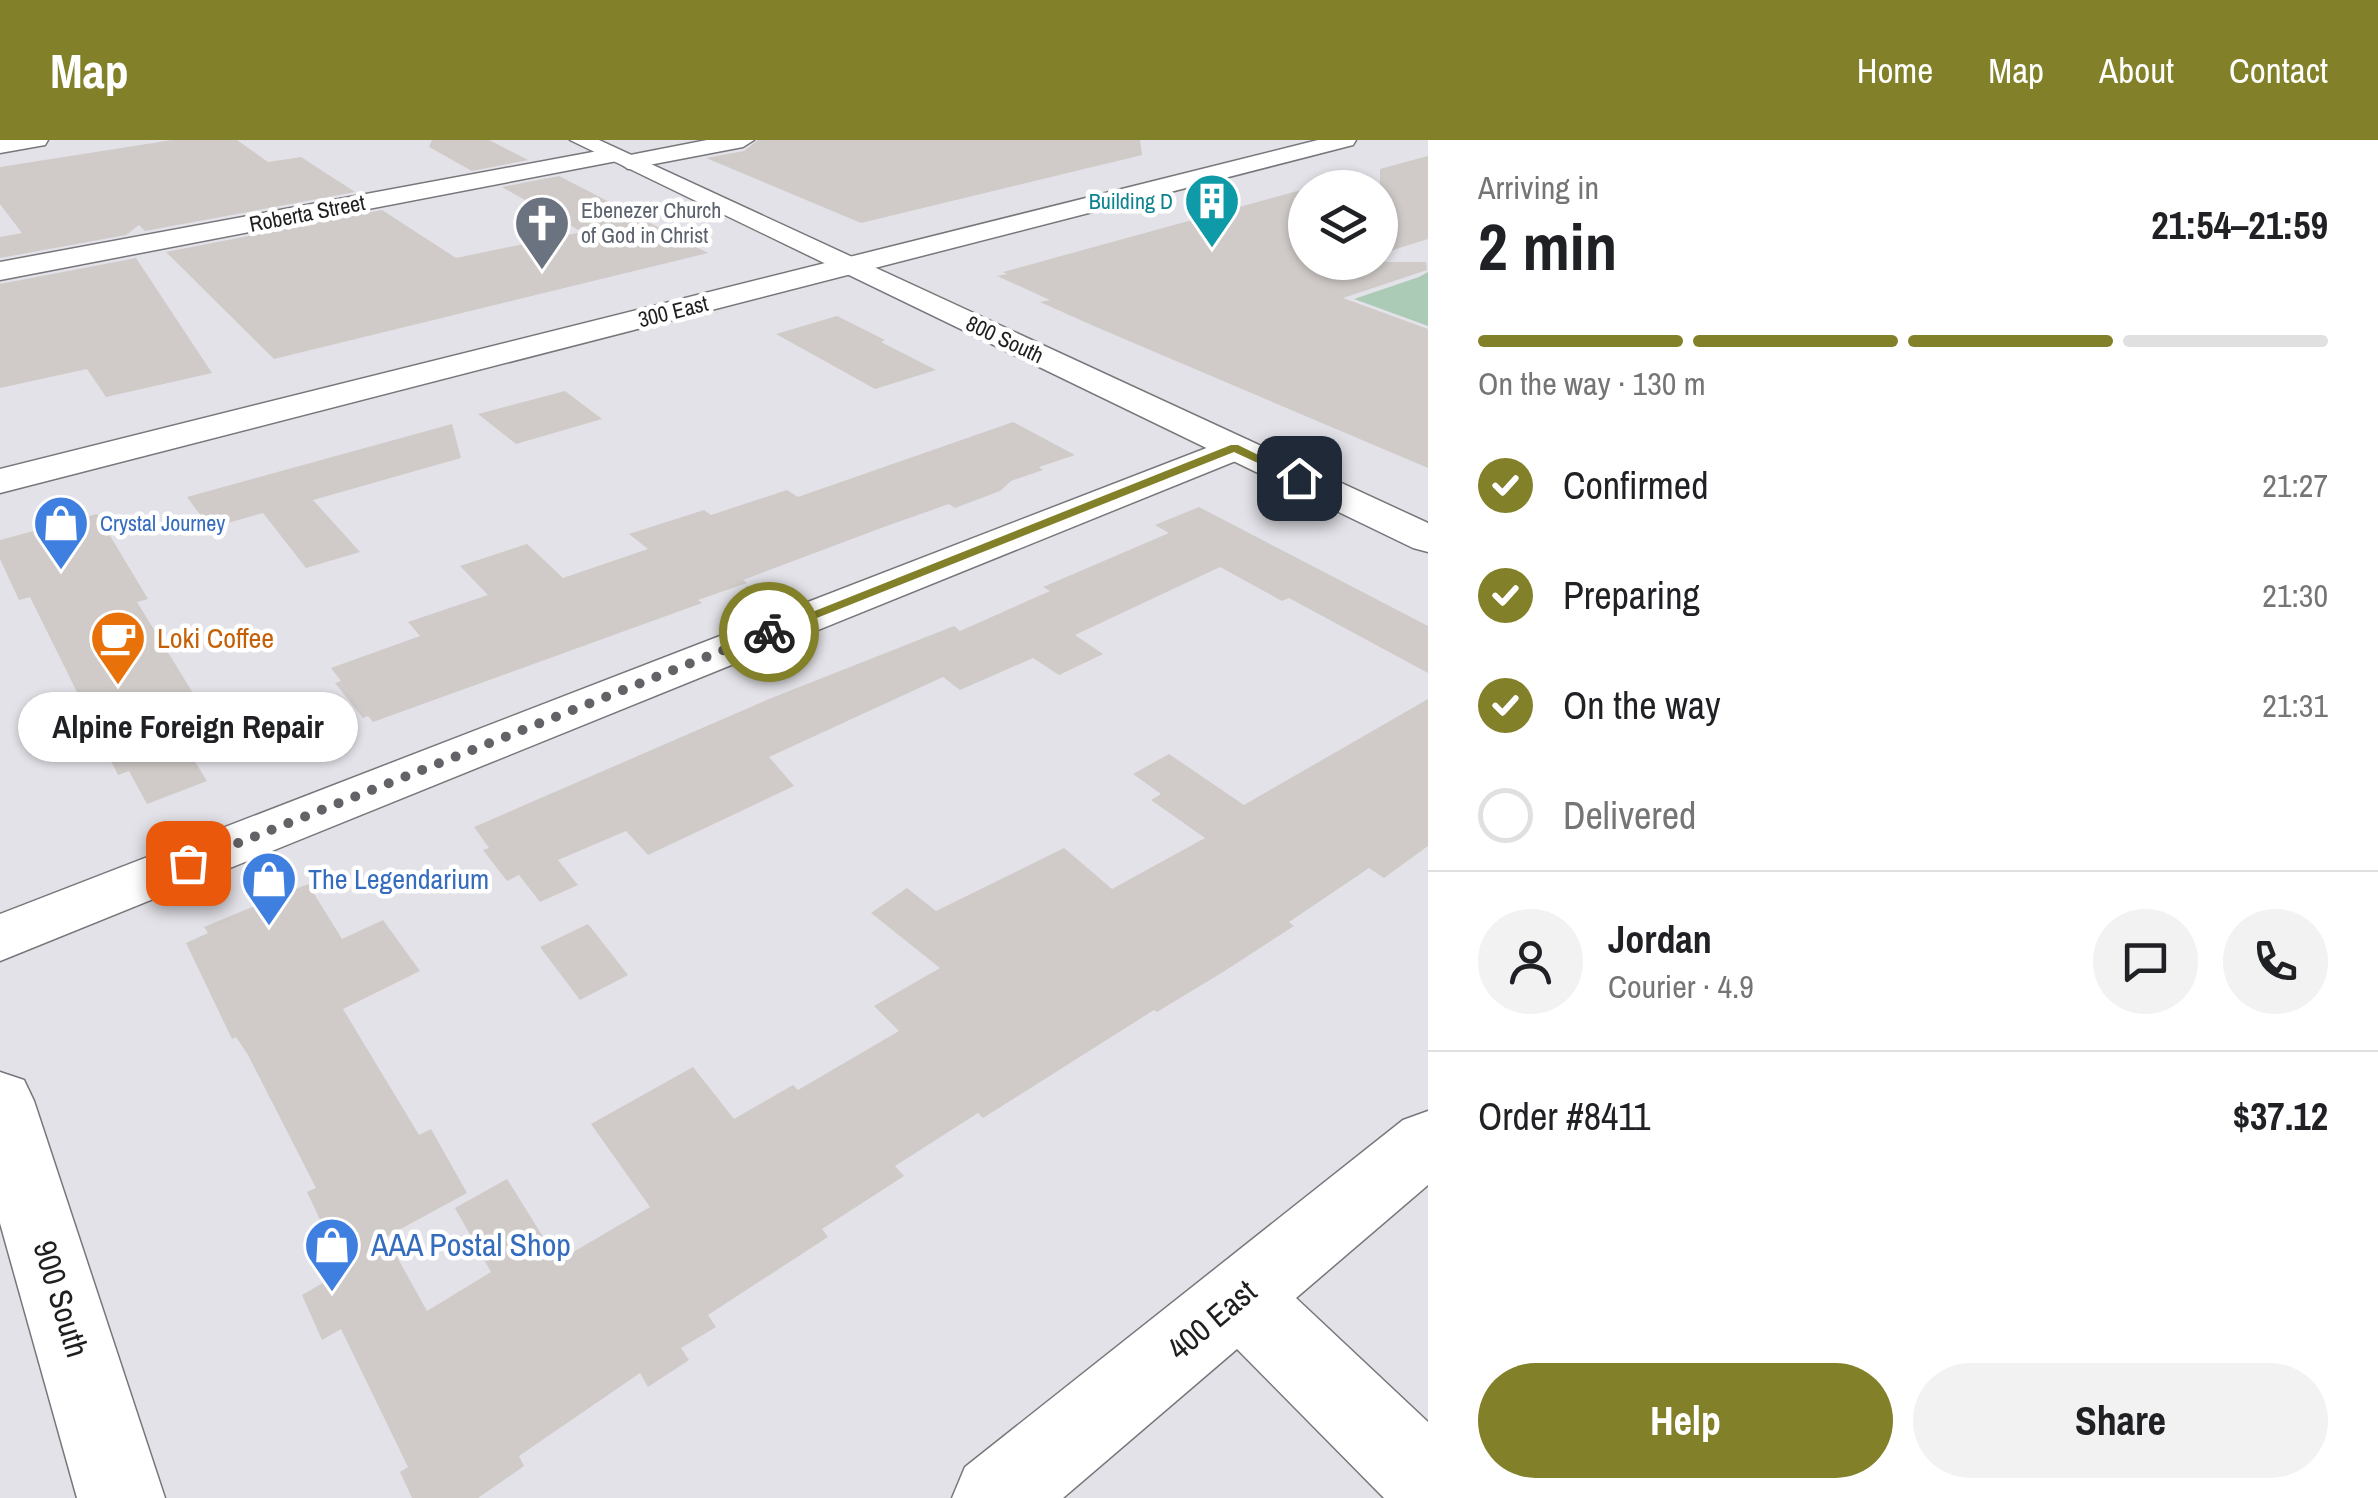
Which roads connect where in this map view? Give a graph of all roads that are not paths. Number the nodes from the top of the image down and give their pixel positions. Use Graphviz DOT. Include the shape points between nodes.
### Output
graph roads {
  1 [pos="37,140"];
  2 [pos="581,140"];
  3 [pos="743,140"];
  4 [pos="1345,140"];
  5 [pos="0,146"];
  6 [pos="621,159"];
  7 [pos="850,266"];
  8 [pos="0,271"];
  9 [pos="1234,448"];
  10 [pos="0,480"];
  11 [pos="1428,539"];
  12 [pos="0,938"];
  13 [pos="0,1101"];
  14 [pos="1420,1160"];
  15 [pos="1240,1296"];
  16 [pos="1428,1480"];
  17 [pos="122,1498"];
  18 [pos="996,1498"];
  1 -- 5 [label="street"];
  2 -- 6 [label="street, 800 South"];
  3 -- 6 [label="street, Roberta Street"];
  4 -- 7 [label="street, 300 East"];
  6 -- 7 [label="street, 800 South"];
  6 -- 8 [label="street, Roberta Street"];
  7 -- 9 [label="street, 800 South"];
  7 -- 10 [label="street, 300 East"];
  9 -- 11 [label="street, 800 South"];
  9 -- 12 [label="street"];
  13 -- 17 [label="street, 900 South"];
  14 -- 15 [label="street, 400 East"];
  15 -- 16 [label="street"];
  15 -- 18 [label="street, 400 East"];
}
